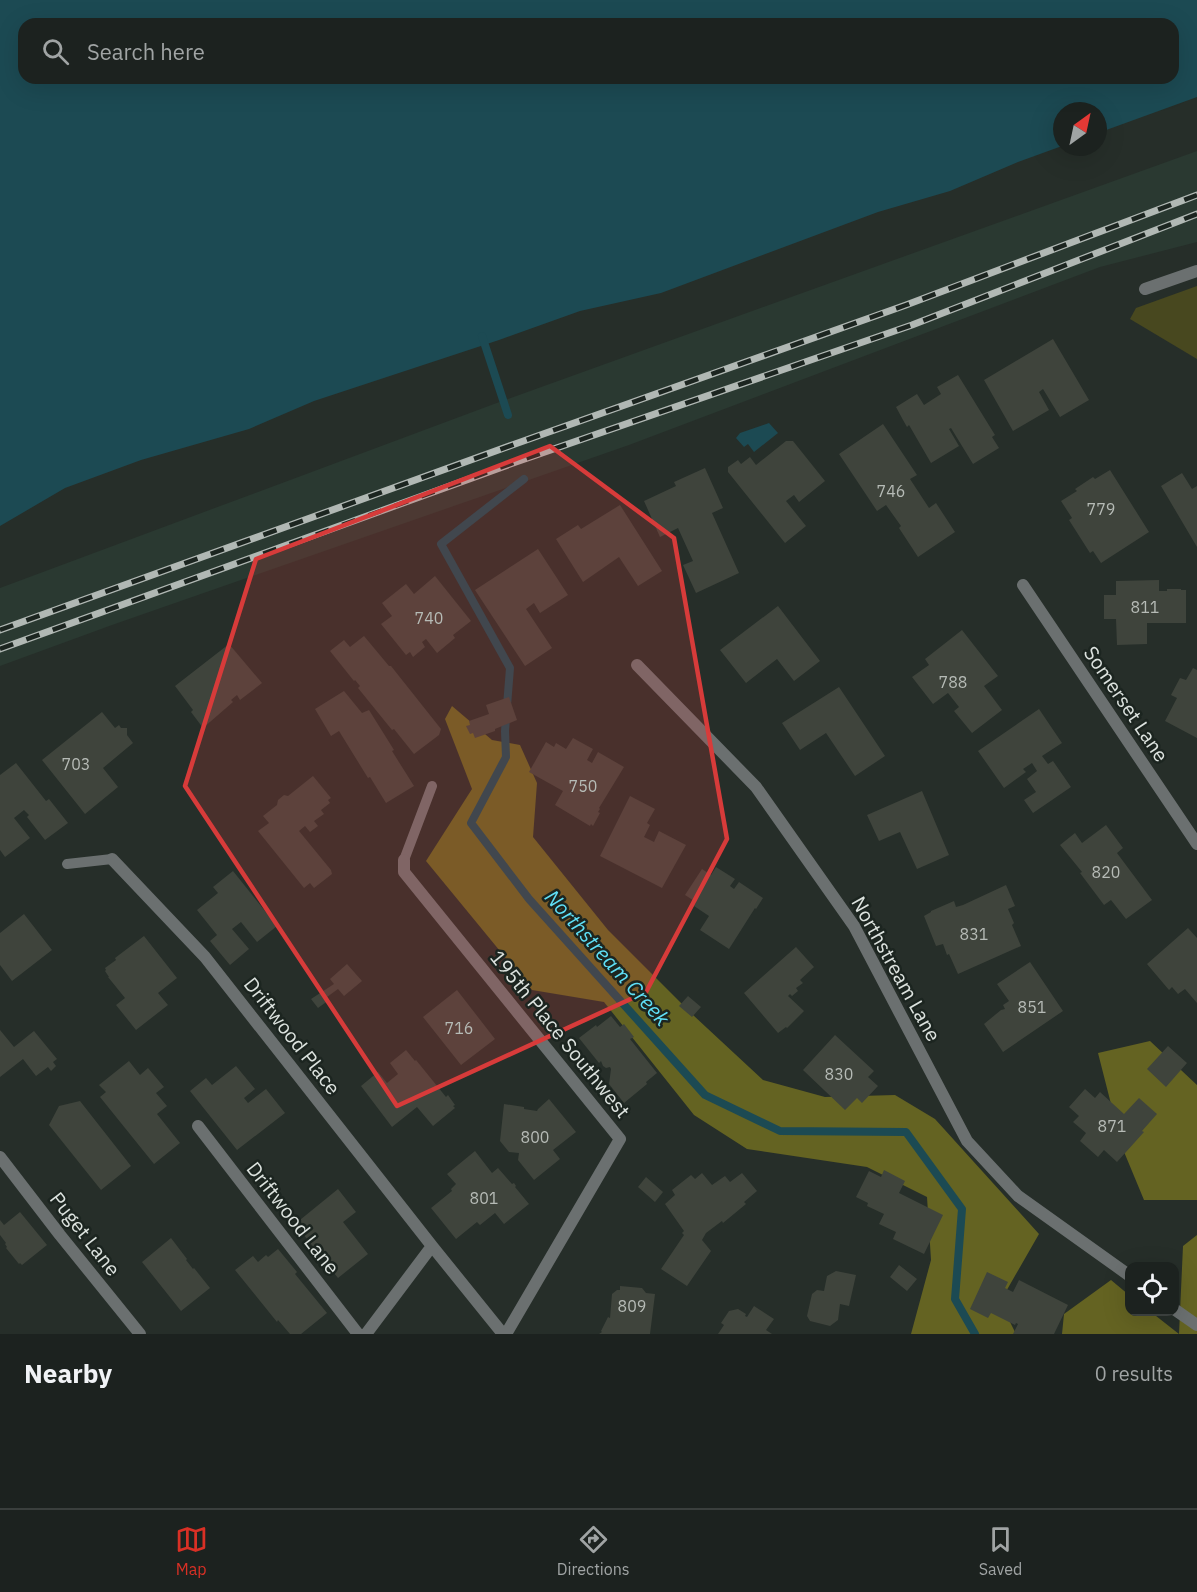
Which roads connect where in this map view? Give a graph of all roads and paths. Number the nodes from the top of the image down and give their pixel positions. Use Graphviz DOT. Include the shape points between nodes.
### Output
graph roads {
  1 [pos="1197,271"];
  2 [pos="1145,289"];
  3 [pos="1023,585"];
  4 [pos="636,665"];
  5 [pos="432,786"];
  6 [pos="1197,844"];
  7 [pos="112,859"];
  8 [pos="404,860"];
  9 [pos="67,864"];
  10 [pos="198,1126"];
  11 [pos="0,1157"];
  12 [pos="432,1246"];
  13 [pos="1125,1272"];
  14 [pos="1179,1312"];
  15 [pos="1197,1325"];
  16 [pos="140,1334"];
  17 [pos="358,1334"];
  18 [pos="366,1334"];
  19 [pos="505,1334"];
  1 -- 2 [label="street"];
  3 -- 6 [label="street, Somerset Lane"];
  4 -- 13 [label="street, Northstream Lane" via="756,787 848,917 967,1141 1018,1196"];
  5 -- 8 [label="lane"];
  7 -- 9 [label="lane"];
  7 -- 12 [label="street, Driftwood Place" via="205,957"];
  8 -- 19 [label="street, 195th Place Southwest" via="404,872 620,1139"];
  10 -- 17 [label="street, Driftwood Lane"];
  11 -- 16 [label="street, Puget Lane"];
  12 -- 18 [label="street"];
  12 -- 19 [label="street"];
  14 -- 15 [label="street"];
}
